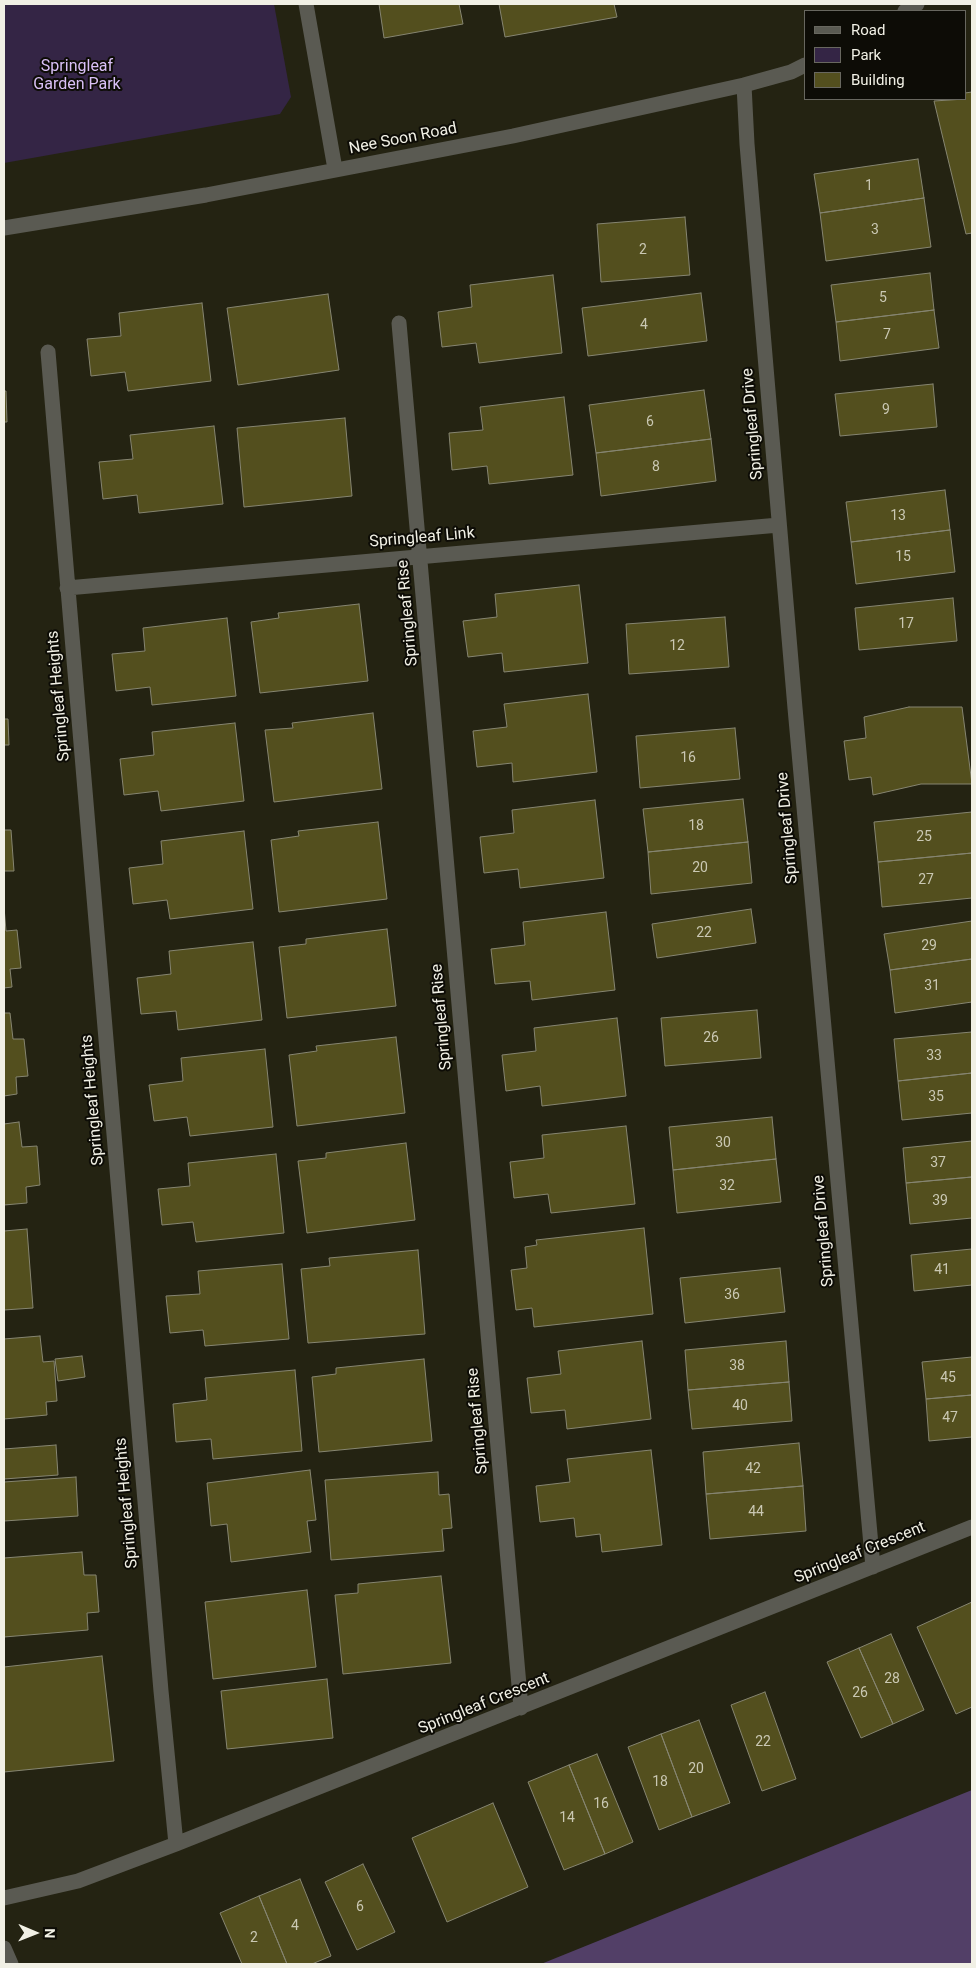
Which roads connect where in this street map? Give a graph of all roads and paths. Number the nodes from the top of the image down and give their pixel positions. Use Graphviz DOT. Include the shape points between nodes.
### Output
graph roads {
  1 [pos="306,4"];
  2 [pos="804,66"];
  3 [pos="744,85"];
  4 [pos="335,170"];
  5 [pos="4,228"];
  6 [pos="400,323"];
  7 [pos="48,352"];
  8 [pos="779,525"];
  9 [pos="420,556"];
  10 [pos="67,588"];
  11 [pos="972,1527"];
  12 [pos="873,1567"];
  13 [pos="521,1708"];
  14 [pos="176,1844"];
  15 [pos="4,1898"];
  16 [pos="4,1948"];
  17 [pos="11,1964"];
  1 -- 4 [label="street"];
  2 -- 3 [label="street, Nee Soon Road"];
  3 -- 4 [label="street, Nee Soon Road" via="513,136"];
  3 -- 8 [label="street, Springleaf Drive"];
  4 -- 5 [label="street, Nee Soon Road"];
  6 -- 9 [label="street, Springleaf Rise"];
  7 -- 10 [label="street, Springleaf Heights"];
  8 -- 9 [label="street, Springleaf Link"];
  8 -- 12 [label="street, Springleaf Drive"];
  9 -- 10 [label="street, Springleaf Link"];
  9 -- 13 [label="street, Springleaf Rise"];
  10 -- 14 [label="street, Springleaf Heights" via="160,1691"];
  11 -- 12 [label="street, Springleaf Crescent"];
  12 -- 13 [label="street, Springleaf Crescent"];
  13 -- 14 [label="street, Springleaf Crescent"];
  14 -- 15 [label="street, Springleaf Crescent" via="78,1881"];
  16 -- 17 [label="street"];
}
